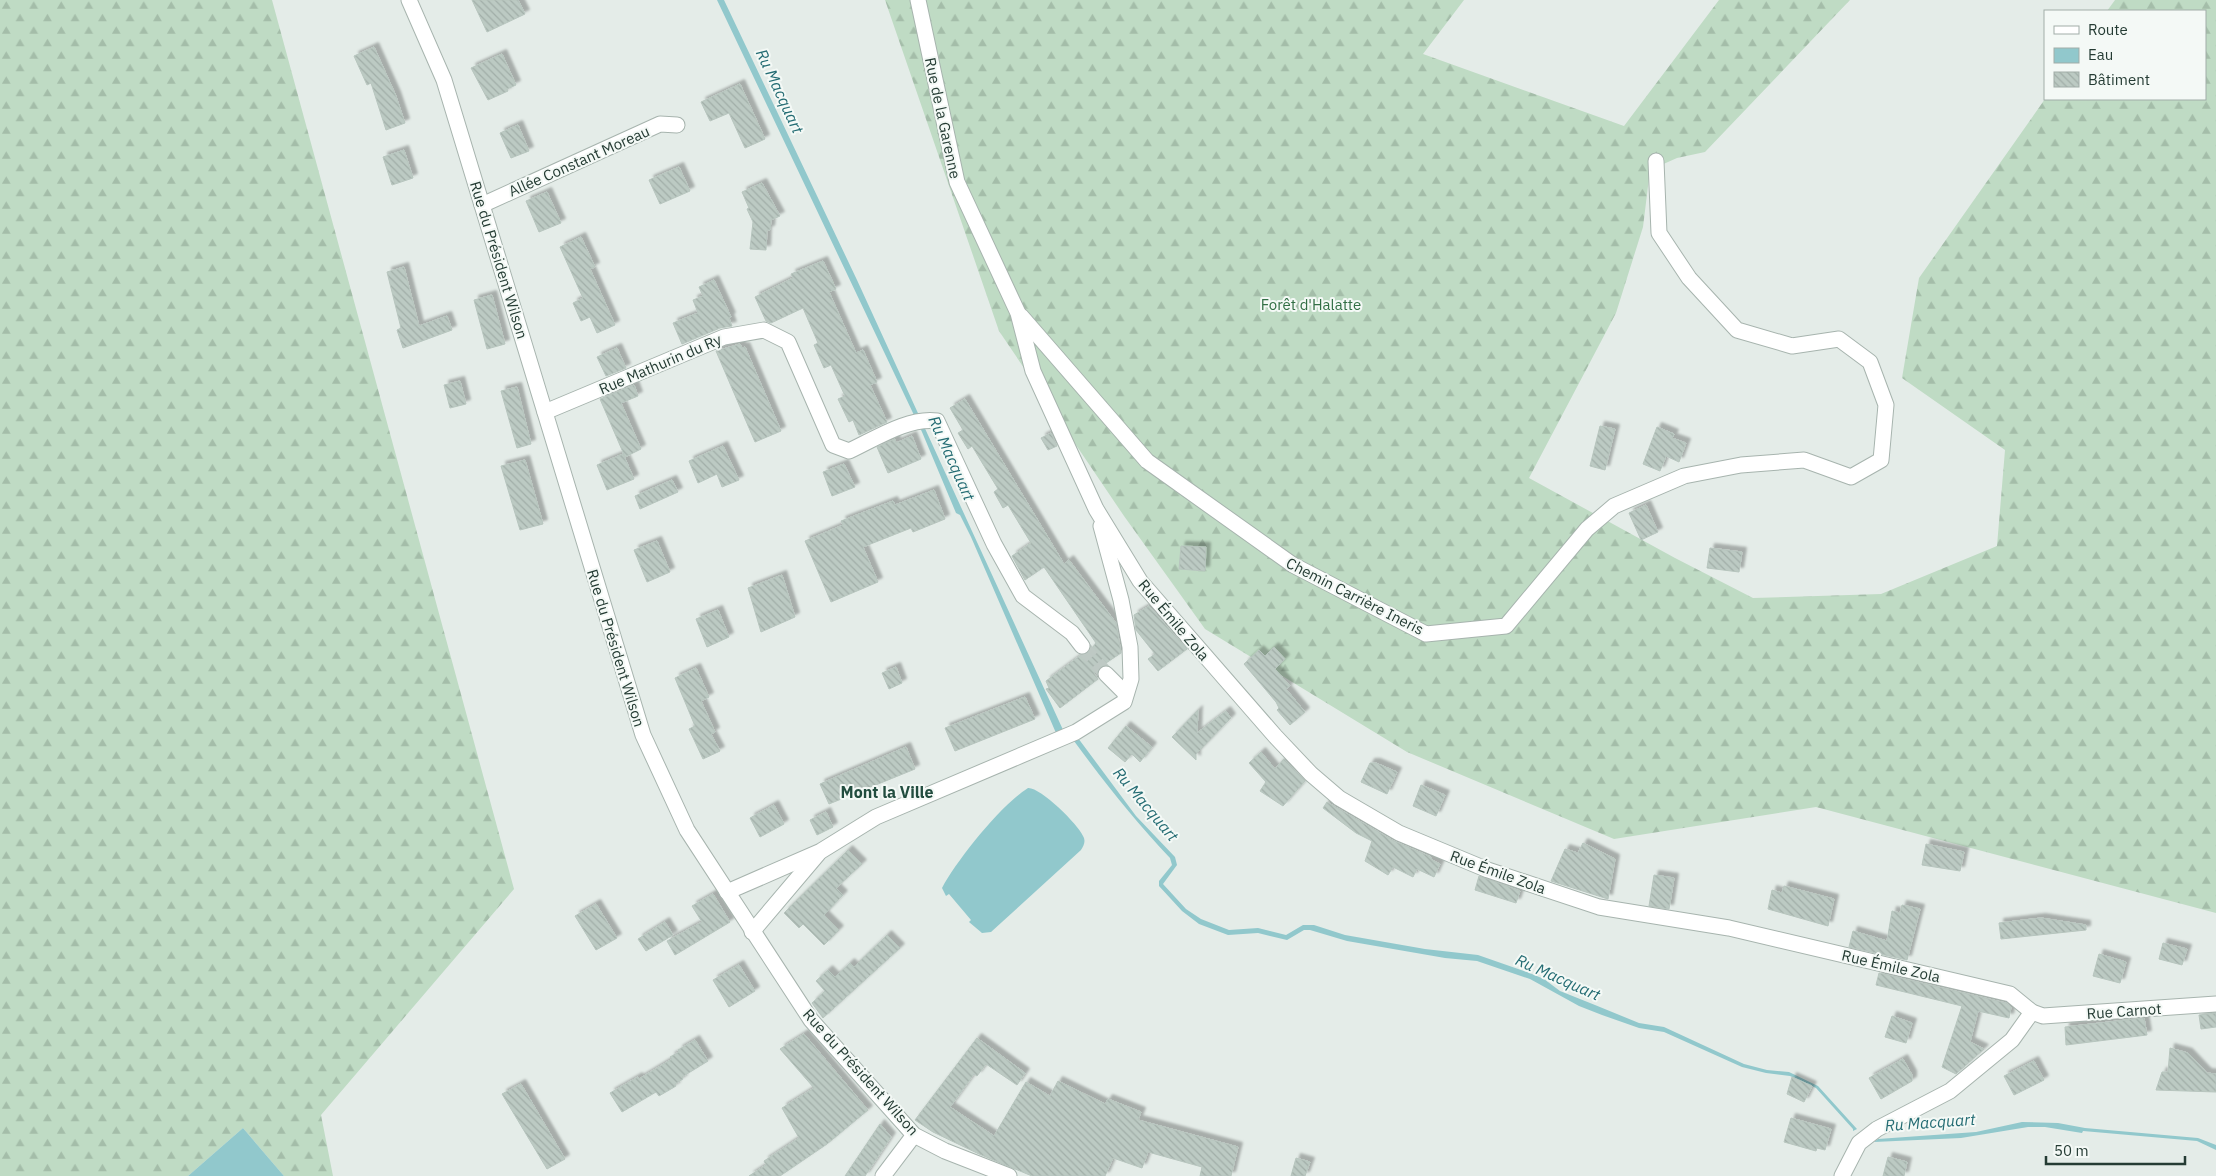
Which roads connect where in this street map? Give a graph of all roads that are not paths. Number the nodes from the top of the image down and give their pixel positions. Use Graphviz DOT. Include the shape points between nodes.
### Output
graph roads {
  1 [pos="409,0"];
  2 [pos="918,0"];
  3 [pos="677,125"];
  4 [pos="1656,161"];
  5 [pos="482,205"];
  6 [pos="1018,313"];
  7 [pos="545,412"];
  8 [pos="1096,509"];
  9 [pos="1082,646"];
  10 [pos="1106,674"];
  11 [pos="1126,694"];
  12 [pos="821,851"];
  13 [pos="727,892"];
  14 [pos="752,932"];
  15 [pos="2216,1004"];
  16 [pos="2032,1012"];
  17 [pos="914,1135"];
  18 [pos="883,1176"];
  19 [pos="1009,1176"];
  20 [pos="1842,1176"];
  1 -- 5 [label="street, Rue du Président Wilson" via="444,80"];
  2 -- 6 [label="street, Rue de la Garenne" via="957,182"];
  3 -- 5 [label="street, Allée Constant Moreau" via="660,124"];
  4 -- 6 [label="street, Chemin Carrière Ineris" via="1660,233 1689,278 1737,330 1792,346 1839,339 1870,362 1886,405 1881,460 1851,477 1804,460 1741,465 1684,476 1614,506 1587,529 1506,626 1426,634 1293,565 1147,461"];
  5 -- 7 [label="street, Rue du Président Wilson"];
  6 -- 8 [label="street" via="1032,371"];
  7 -- 9 [label="street, Rue Mathurin du Ry" via="724,337 764,330 788,342 833,445 849,451 906,425 937,421 994,544 1023,596 1072,633"];
  7 -- 13 [label="street, Rue du Président Wilson" via="643,735 687,830"];
  8 -- 11 [label="street" via="1130,647 1132,679"];
  8 -- 16 [label="street, Rue Émile Zola" via="1140,581 1310,774 1339,798 1399,833 1488,870 1599,906 1729,928 2010,994"];
  10 -- 11 [label="street"];
  11 -- 12 [label="street" via="1124,702 1076,732 876,817"];
  12 -- 13 [label="street"];
  12 -- 14 [label="street"];
  13 -- 14 [label="street, Rue du Président Wilson"];
  14 -- 17 [label="street, Rue du Président Wilson" via="811,1020"];
  15 -- 16 [label="street, Rue Carnot" via="2043,1016"];
  16 -- 20 [label="street" via="2012,1040 1950,1091 1877,1129 1859,1143"];
  17 -- 18 [label="street"];
  17 -- 19 [label="street, Rue du Président Wilson"];
}
